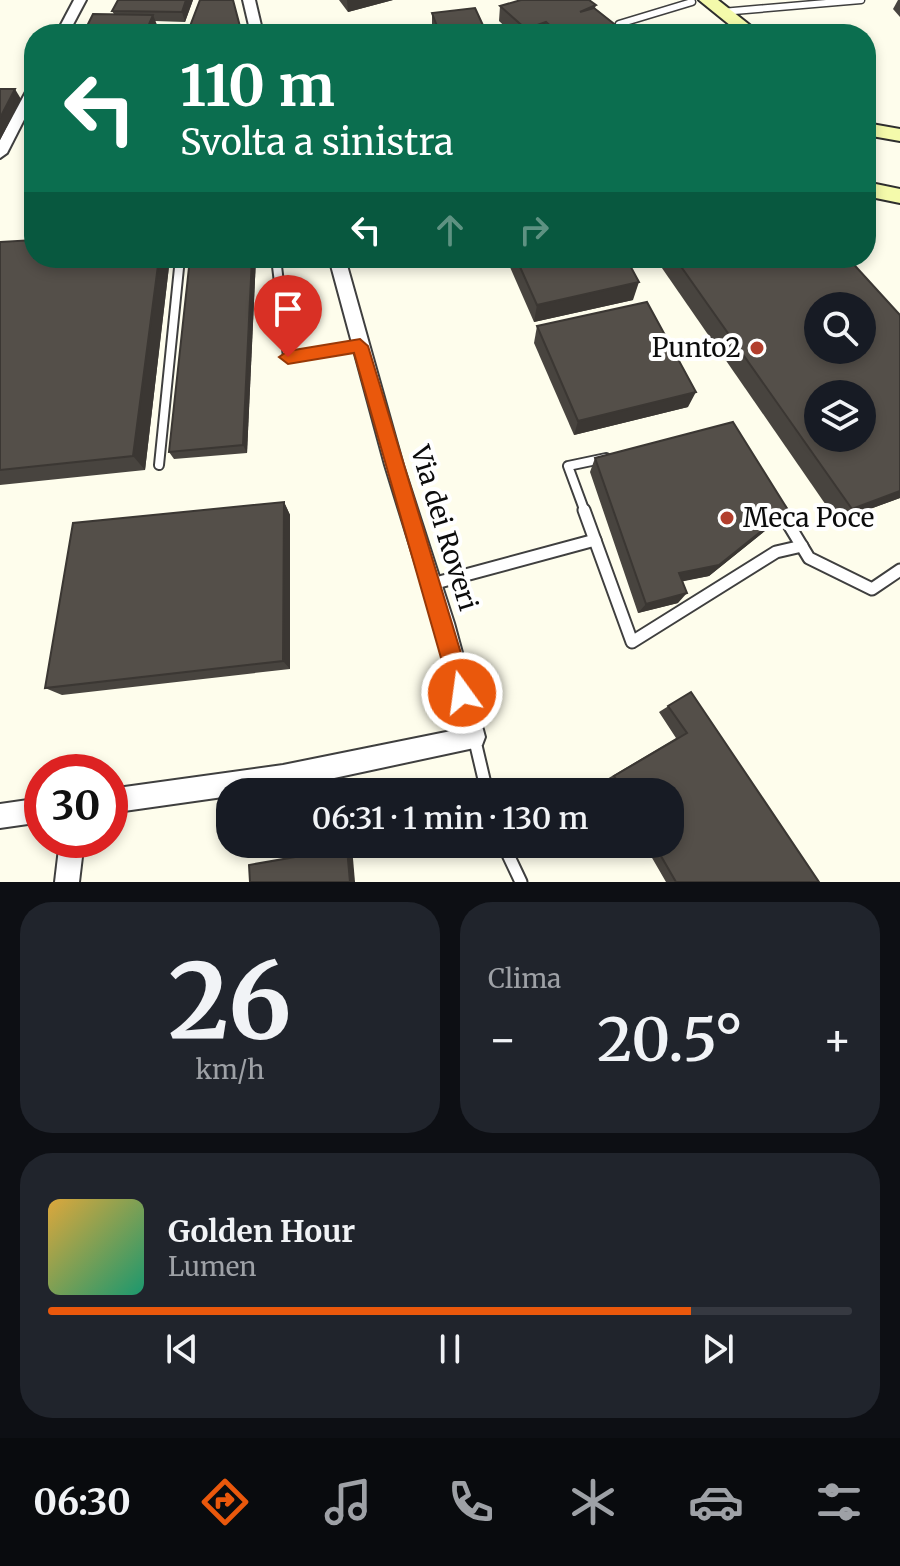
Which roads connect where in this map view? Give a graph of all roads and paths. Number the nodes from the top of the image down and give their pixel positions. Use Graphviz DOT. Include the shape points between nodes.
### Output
graph roads {
  1 [pos="80,0"];
  2 [pos="249,0"];
  3 [pos="861,0"];
  4 [pos="696,1"];
  5 [pos="731,7"];
  6 [pos="67,24"];
  7 [pos="255,24"];
  8 [pos="619,24"];
  9 [pos="722,24"];
  10 [pos="744,24"];
  11 [pos="24,107"];
  12 [pos="0,153"];
  13 [pos="876,191"];
  14 [pos="900,196"];
  15 [pos="179,268"];
  16 [pos="277,268"];
  17 [pos="340,268"];
  18 [pos="360,346"];
  19 [pos="612,456"];
  20 [pos="159,465"];
  21 [pos="770,494"];
  22 [pos="595,540"];
  23 [pos="802,546"];
  24 [pos="900,570"];
  25 [pos="432,584"];
  26 [pos="474,737"];
  27 [pos="484,778"];
  28 [pos="128,799"];
  29 [pos="24,813"];
  30 [pos="0,816"];
  31 [pos="70,858"];
  32 [pos="510,858"];
  33 [pos="67,882"];
  34 [pos="521,882"];
  1 -- 6 [label="street"];
  2 -- 7 [label="street"];
  3 -- 5 [label="lane"];
  4 -- 5 [label="main road"];
  4 -- 8 [label="lane"];
  4 -- 9 [label="main road"];
  5 -- 10 [label="main road"];
  11 -- 12 [label="street"];
  13 -- 14 [label="main road"];
  15 -- 20 [label="lane"];
  16 -- 18 [label="lane" via="288,357"];
  17 -- 18 [label="street, Via dei Roveri"];
  18 -- 25 [label="street, Via dei Roveri"];
  19 -- 22 [label="lane" via="568,466"];
  21 -- 23 [label="lane"];
  22 -- 23 [label="lane" via="632,642 776,552"];
  22 -- 25 [label="lane"];
  23 -- 24 [label="lane" via="809,558 872,589"];
  25 -- 26 [label="street, Via dei Roveri"];
  26 -- 27 [label="lane"];
  26 -- 28 [label="street" via="283,777"];
  29 -- 30 [label="street"];
  31 -- 33 [label="street"];
  32 -- 34 [label="lane"];
}
